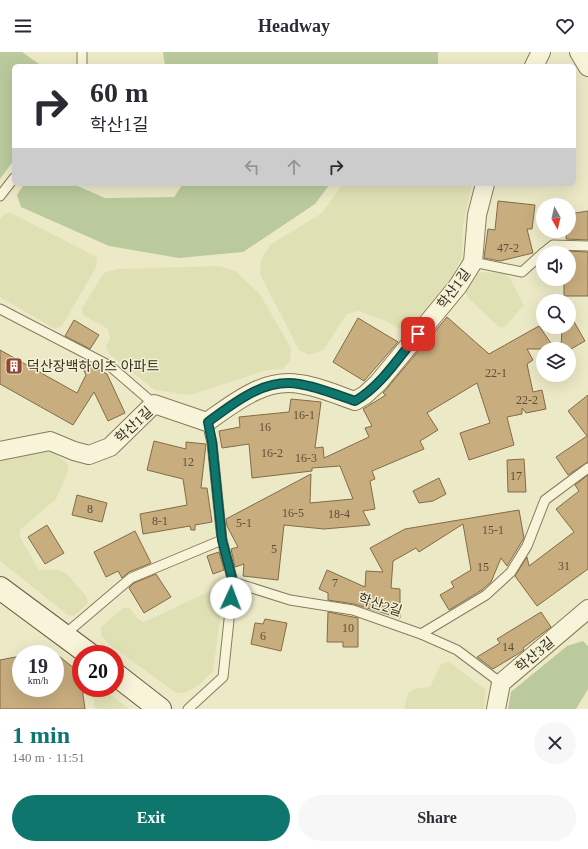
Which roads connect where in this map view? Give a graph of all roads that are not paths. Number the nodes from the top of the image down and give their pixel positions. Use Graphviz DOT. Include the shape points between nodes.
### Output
graph roads {
  1 [pos="82,52"];
  2 [pos="541,52"];
  3 [pos="579,52"];
  4 [pos="82,64"];
  5 [pos="535,64"];
  6 [pos="588,68"];
  7 [pos="12,181"];
  8 [pos="485,186"];
  9 [pos="0,196"];
  10 [pos="551,246"];
  11 [pos="588,246"];
  12 [pos="536,259"];
  13 [pos="473,262"];
  14 [pos="0,310"];
  15 [pos="154,404"];
  16 [pos="208,422"];
  17 [pos="0,451"];
  18 [pos="588,468"];
  19 [pos="222,540"];
  20 [pos="233,582"];
  21 [pos="0,588"];
  22 [pos="588,609"];
  23 [pos="421,634"];
  24 [pos="64,635"];
  25 [pos="77,645"];
  26 [pos="124,681"];
  27 [pos="501,683"];
  28 [pos="160,709"];
  29 [pos="188,709"];
  30 [pos="496,709"];
  1 -- 4 [label="lane"];
  2 -- 5 [label="street"];
  3 -- 6 [label="street"];
  7 -- 9 [label="lane"];
  8 -- 13 [label="street, 학산1길" via="478,215"];
  10 -- 11 [label="lane"];
  12 -- 13 [label="lane" via="522,272"];
  13 -- 16 [label="street, 학산1길" via="458,286 378,383 365,395 355,401 300,384 283,382 247,394"];
  14 -- 15 [label="lane" via="110,366"];
  15 -- 16 [label="street, 학산1길"];
  15 -- 17 [label="street, 학산1길" via="110,447 89,455 50,441"];
  16 -- 19 [label="lane"];
  18 -- 23 [label="lane" via="545,500 527,546 511,572 486,596"];
  19 -- 20 [label="lane"];
  19 -- 24 [label="lane" via="131,578"];
  20 -- 23 [label="lane, 학산2길" via="290,600 353,610"];
  20 -- 29 [label="lane" via="223,677"];
  21 -- 24 [label="main road"];
  22 -- 27 [label="street, 학산3길"];
  23 -- 27 [label="lane, 학산2길" via="457,650"];
  24 -- 25 [label="main road"];
  26 -- 28 [label="main road"];
  27 -- 30 [label="street, 학산3길"];
}
